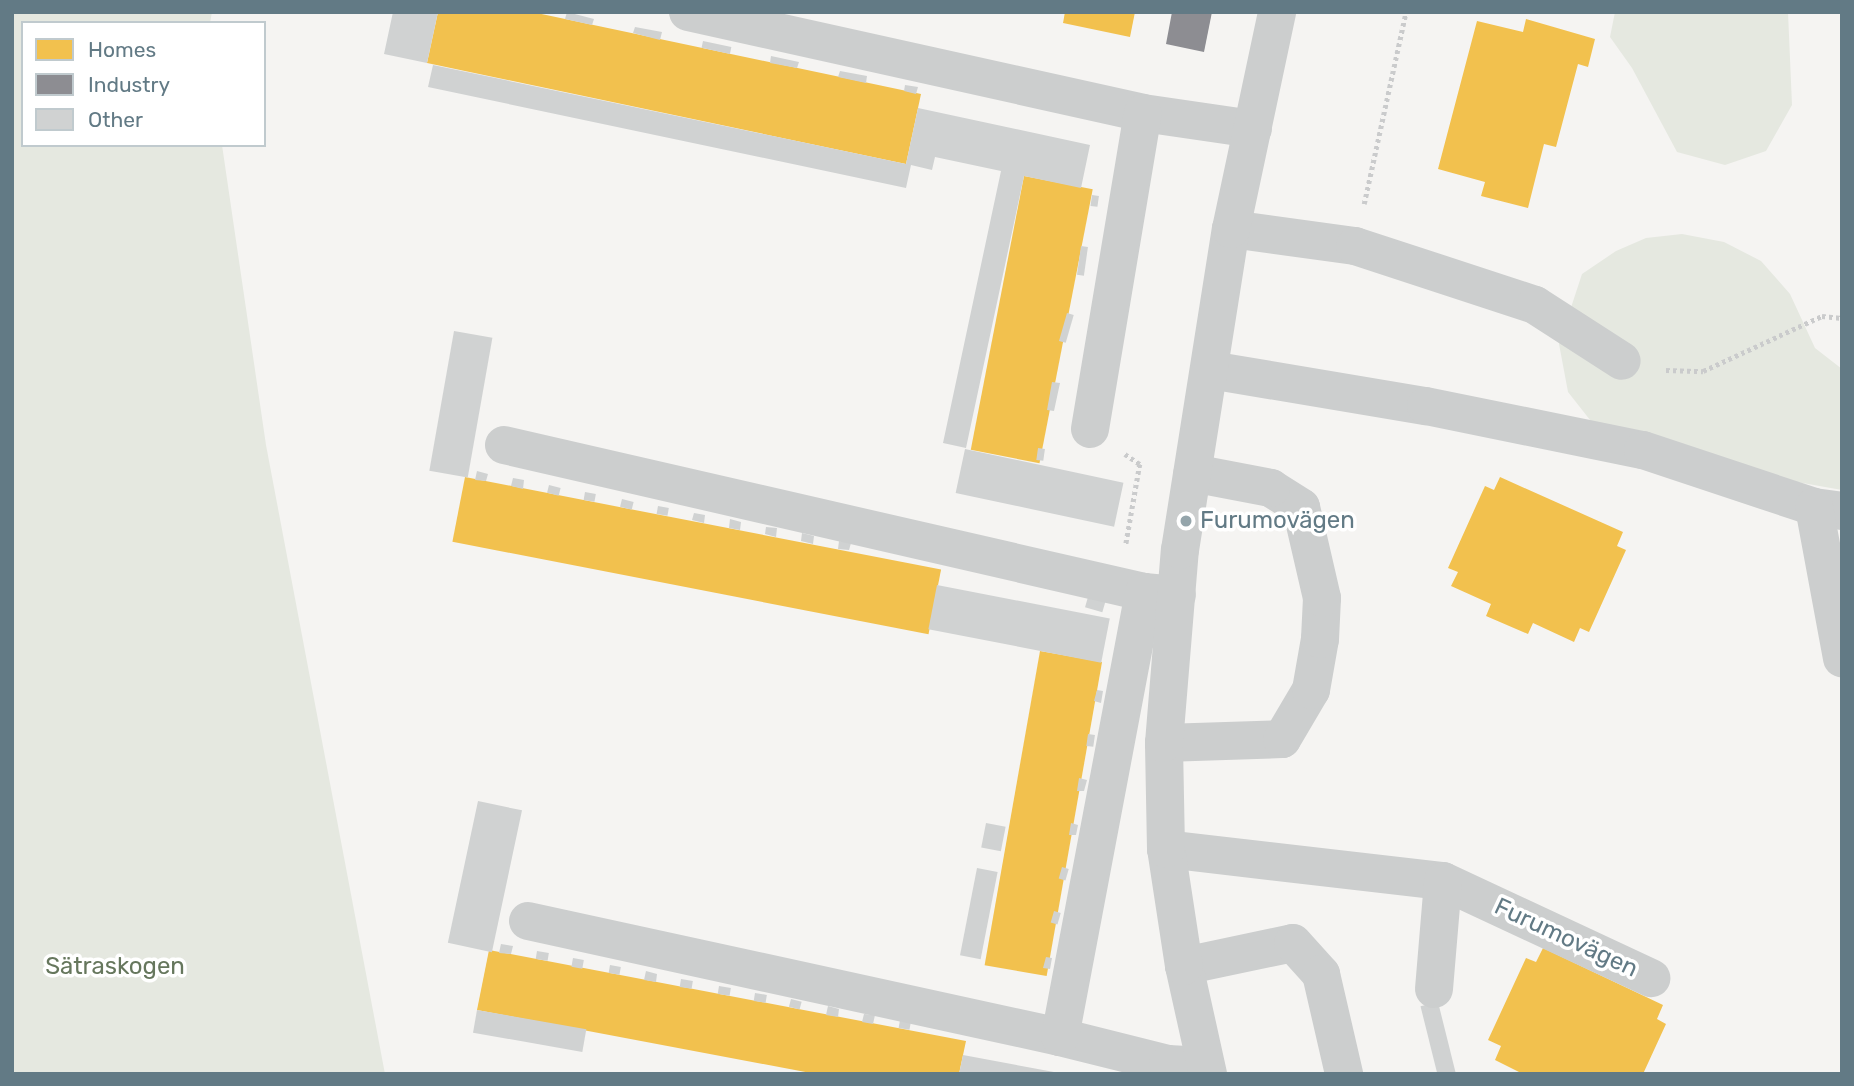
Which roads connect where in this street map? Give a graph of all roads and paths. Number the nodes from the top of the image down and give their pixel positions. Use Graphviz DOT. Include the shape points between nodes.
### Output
graph roads {
  1 [pos="688,12"];
  2 [pos="1277,12"];
  3 [pos="1406,12"];
  4 [pos="1143,113"];
  5 [pos="1253,129"];
  6 [pos="1231,229"];
  7 [pos="1354,246"];
  8 [pos="1842,318"];
  9 [pos="1622,362"];
  10 [pos="1210,370"];
  11 [pos="1090,429"];
  12 [pos="504,445"];
  13 [pos="1192,473"];
  14 [pos="1828,509"];
  15 [pos="1161,594"];
  16 [pos="1842,658"];
  17 [pos="1164,743"];
  18 [pos="1167,849"];
  19 [pos="1443,881"];
  20 [pos="528,921"];
  21 [pos="1184,966"];
  22 [pos="1651,978"];
  23 [pos="1434,989"];
  24 [pos="1060,1037"];
  25 [pos="1167,1069"];
  26 [pos="1207,1070"];
  27 [pos="1344,1074"];
  1 -- 4 [label="street"];
  2 -- 5 [label="street"];
  3 -- 7 [label="path"];
  4 -- 5 [label="street"];
  4 -- 11 [label="street"];
  5 -- 6 [label="street"];
  6 -- 7 [label="street"];
  6 -- 10 [label="street"];
  7 -- 9 [label="street" via="1535,305"];
  8 -- 9 [label="path" via="1822,316 1703,371 1670,371"];
  10 -- 13 [label="street"];
  10 -- 14 [label="street" via="1426,406 1643,450"];
  11 -- 15 [label="path" via="1140,464 1124,557"];
  12 -- 15 [label="street"];
  13 -- 15 [label="street"];
  13 -- 17 [label="street" via="1272,488 1301,507 1322,598 1320,639 1311,690 1282,738"];
  14 -- 16 [label="street"];
  15 -- 17 [label="street"];
  15 -- 24 [label="street"];
  17 -- 18 [label="street"];
  18 -- 19 [label="street, Furumovägen"];
  18 -- 21 [label="street"];
  19 -- 22 [label="street, Furumovägen"];
  19 -- 23 [label="street"];
  20 -- 24 [label="street"];
  21 -- 26 [label="street"];
  21 -- 27 [label="street" via="1293,943 1321,974"];
  24 -- 25 [label="street"];
  25 -- 26 [label="street"];
}
